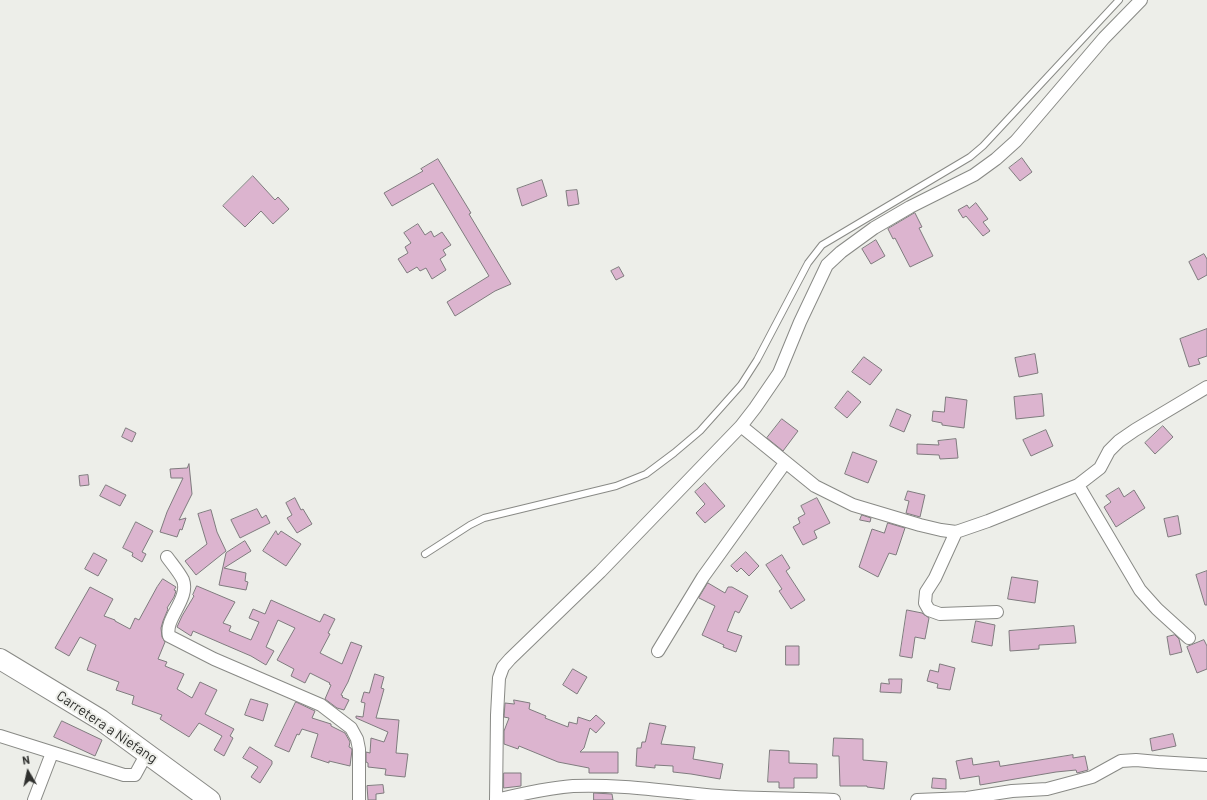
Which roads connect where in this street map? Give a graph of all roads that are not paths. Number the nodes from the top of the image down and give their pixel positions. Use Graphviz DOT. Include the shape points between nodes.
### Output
graph roads {
  1 [pos="1119,0"];
  2 [pos="1140,0"];
  3 [pos="1207,387"];
  4 [pos="741,426"];
  5 [pos="785,463"];
  6 [pos="1078,485"];
  7 [pos="956,532"];
  8 [pos="425,554"];
  9 [pos="167,557"];
  10 [pos="997,612"];
  11 [pos="1190,638"];
  12 [pos="658,651"];
  13 [pos="0,659"];
  14 [pos="0,736"];
  15 [pos="52,753"];
  16 [pos="147,753"];
  17 [pos="1207,765"];
  18 [pos="34,800"];
  19 [pos="210,800"];
  20 [pos="359,800"];
  21 [pos="496,800"];
  22 [pos="834,800"];
  23 [pos="916,800"];
  1 -- 8 [label="lane" via="970,157 822,246 808,263 742,385 700,431 674,453 646,474 616,486 484,518"];
  2 -- 4 [label="street" via="1016,141 996,159 974,175 874,228 833,258 827,265 800,322 779,373"];
  3 -- 6 [label="street" via="1119,441 1109,451 1100,468"];
  4 -- 5 [label="street"];
  4 -- 21 [label="street" via="600,572 502,667 497,714"];
  5 -- 7 [label="street" via="815,486 853,505 920,525"];
  5 -- 12 [label="street" via="703,577"];
  6 -- 7 [label="street"];
  6 -- 11 [label="street" via="1140,590"];
  7 -- 10 [label="street" via="926,592 925,602 929,610 940,614"];
  9 -- 20 [label="street" via="183,580 184,590 168,629 169,636 214,659 321,704 351,728 359,749"];
  13 -- 16 [label="main road, Carretera a Niefang" via="101,720"];
  14 -- 15 [label="street"];
  15 -- 16 [label="street" via="130,776 135,775"];
  15 -- 18 [label="street"];
  16 -- 19 [label="main road, Carretera a Niefang"];
  17 -- 23 [label="street" via="1121,760 1092,777 1047,789 967,798"];
  21 -- 22 [label="street" via="533,791 572,786 651,788 719,796"];
}
